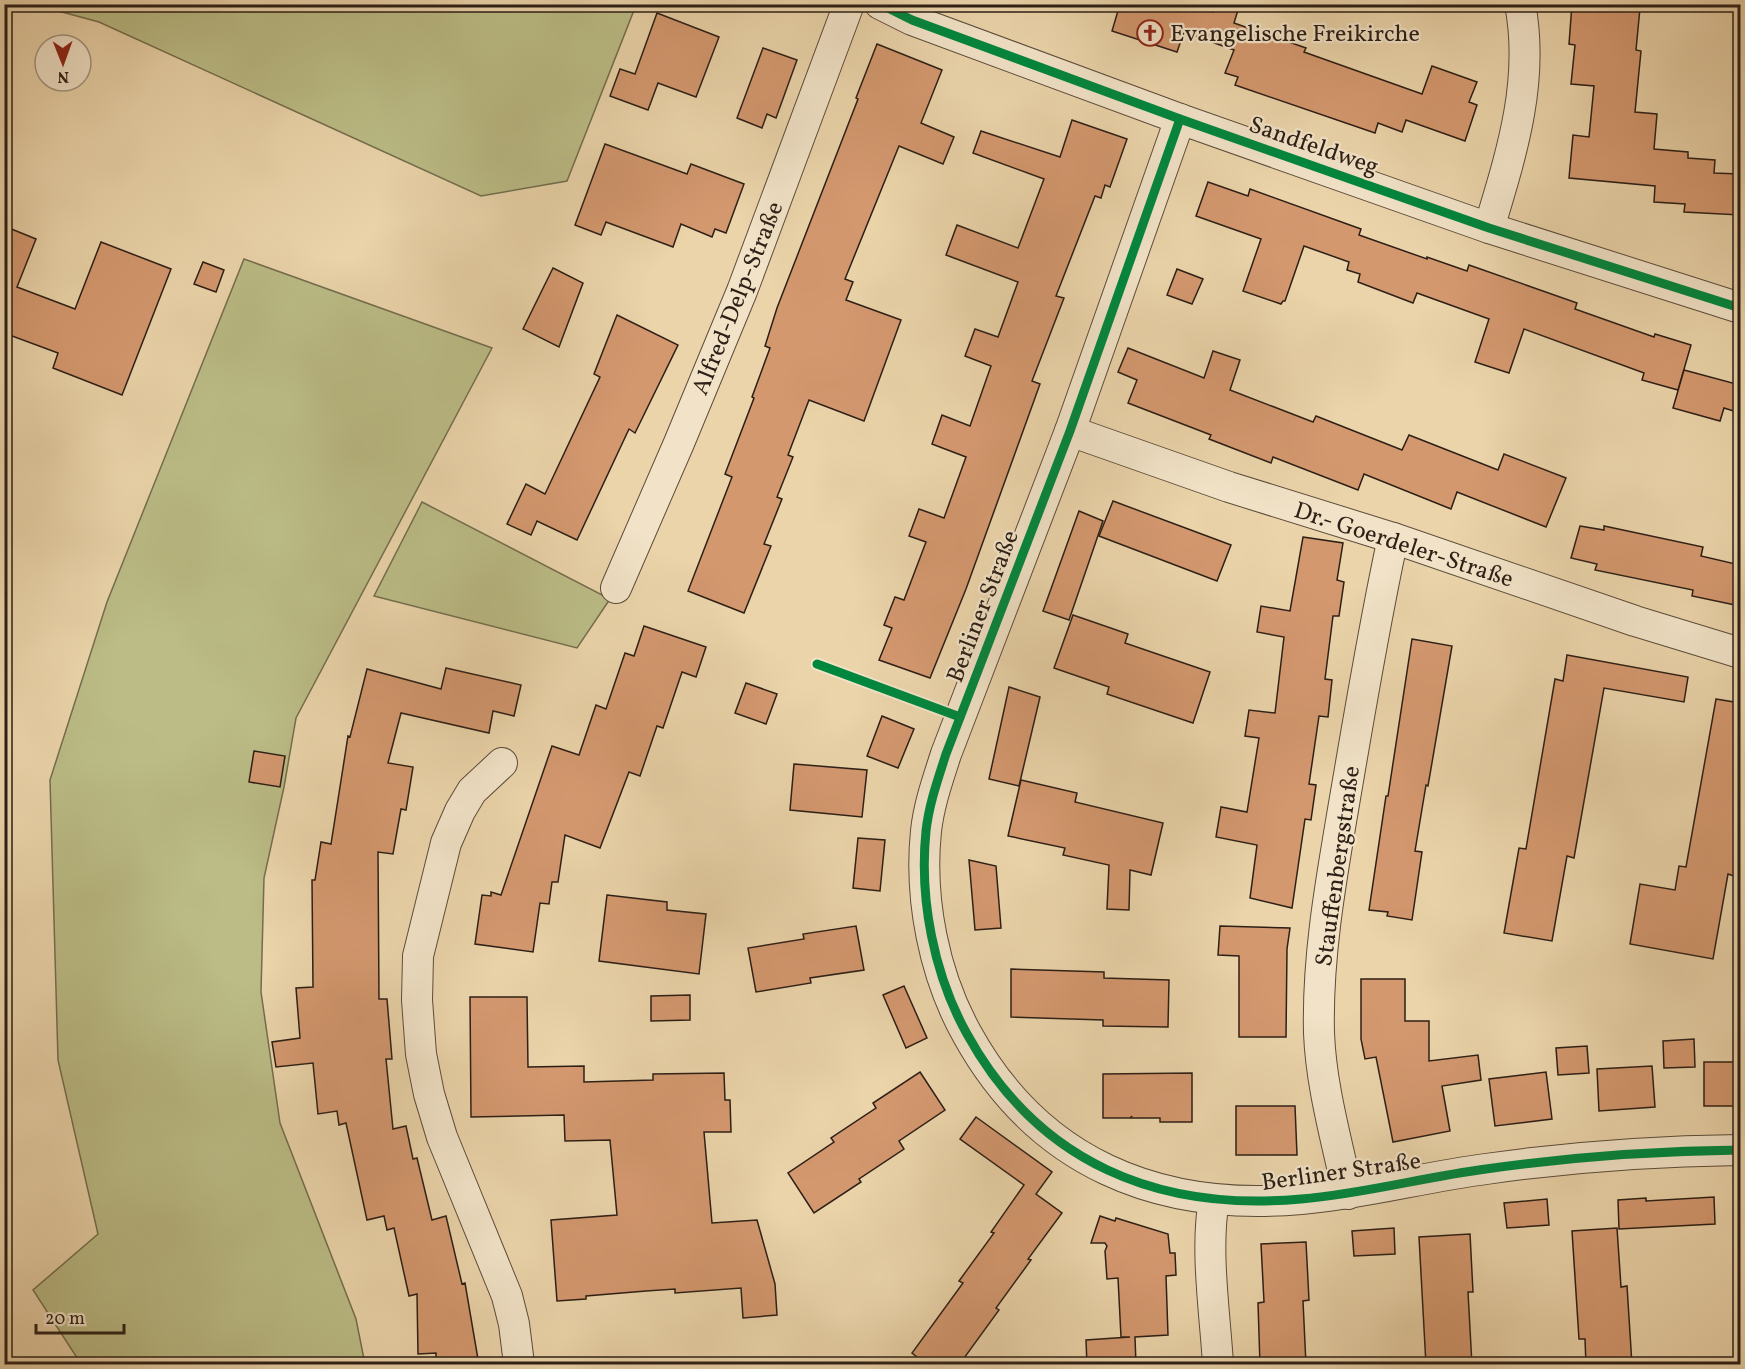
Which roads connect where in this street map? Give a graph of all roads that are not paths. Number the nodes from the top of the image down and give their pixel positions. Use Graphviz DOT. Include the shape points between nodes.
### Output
graph roads {
  1 [pos="849,4"];
  2 [pos="880,4"];
  3 [pos="1520,4"];
  4 [pos="1180,119"];
  5 [pos="1489,228"];
  6 [pos="1740,308"];
  7 [pos="1070,430"];
  8 [pos="1393,538"];
  9 [pos="616,588"];
  10 [pos="1740,653"];
  11 [pos="502,763"];
  12 [pos="1740,1150"];
  13 [pos="1348,1194"];
  14 [pos="1214,1200"];
  15 [pos="519,1365"];
  16 [pos="1218,1365"];
  1 -- 9 [label="street, Alfred-Delp-Straße" via="742,291"];
  2 -- 4 [label="street, Sandfeldweg" via="912,20"];
  3 -- 5 [label="street" via="1526,46 1525,79 1513,145"];
  4 -- 5 [label="street, Sandfeldweg"];
  4 -- 7 [label="street, Berliner Straße"];
  5 -- 6 [label="street, Sandfeldweg"];
  7 -- 8 [label="street, Dr.- Goerdeler-Straße" via="1229,488"];
  7 -- 14 [label="street, Berliner Straße" via="933,796 926,832 925,871 933,948 944,984 976,1051 994,1078 1043,1130 1072,1151 1132,1182"];
  8 -- 10 [label="street, Dr.- Goerdeler-Straße"];
  8 -- 13 [label="street, Stauffenbergstraße" via="1330,888 1319,995 1324,1078"];
  11 -- 15 [label="street" via="472,791 446,843 418,956 417,1000 429,1094 453,1168 507,1296"];
  12 -- 13 [label="street, Berliner Straße" via="1649,1153 1497,1168"];
  13 -- 14 [label="street, Berliner Straße" via="1256,1202"];
  14 -- 16 [label="street" via="1210,1235"];
}
